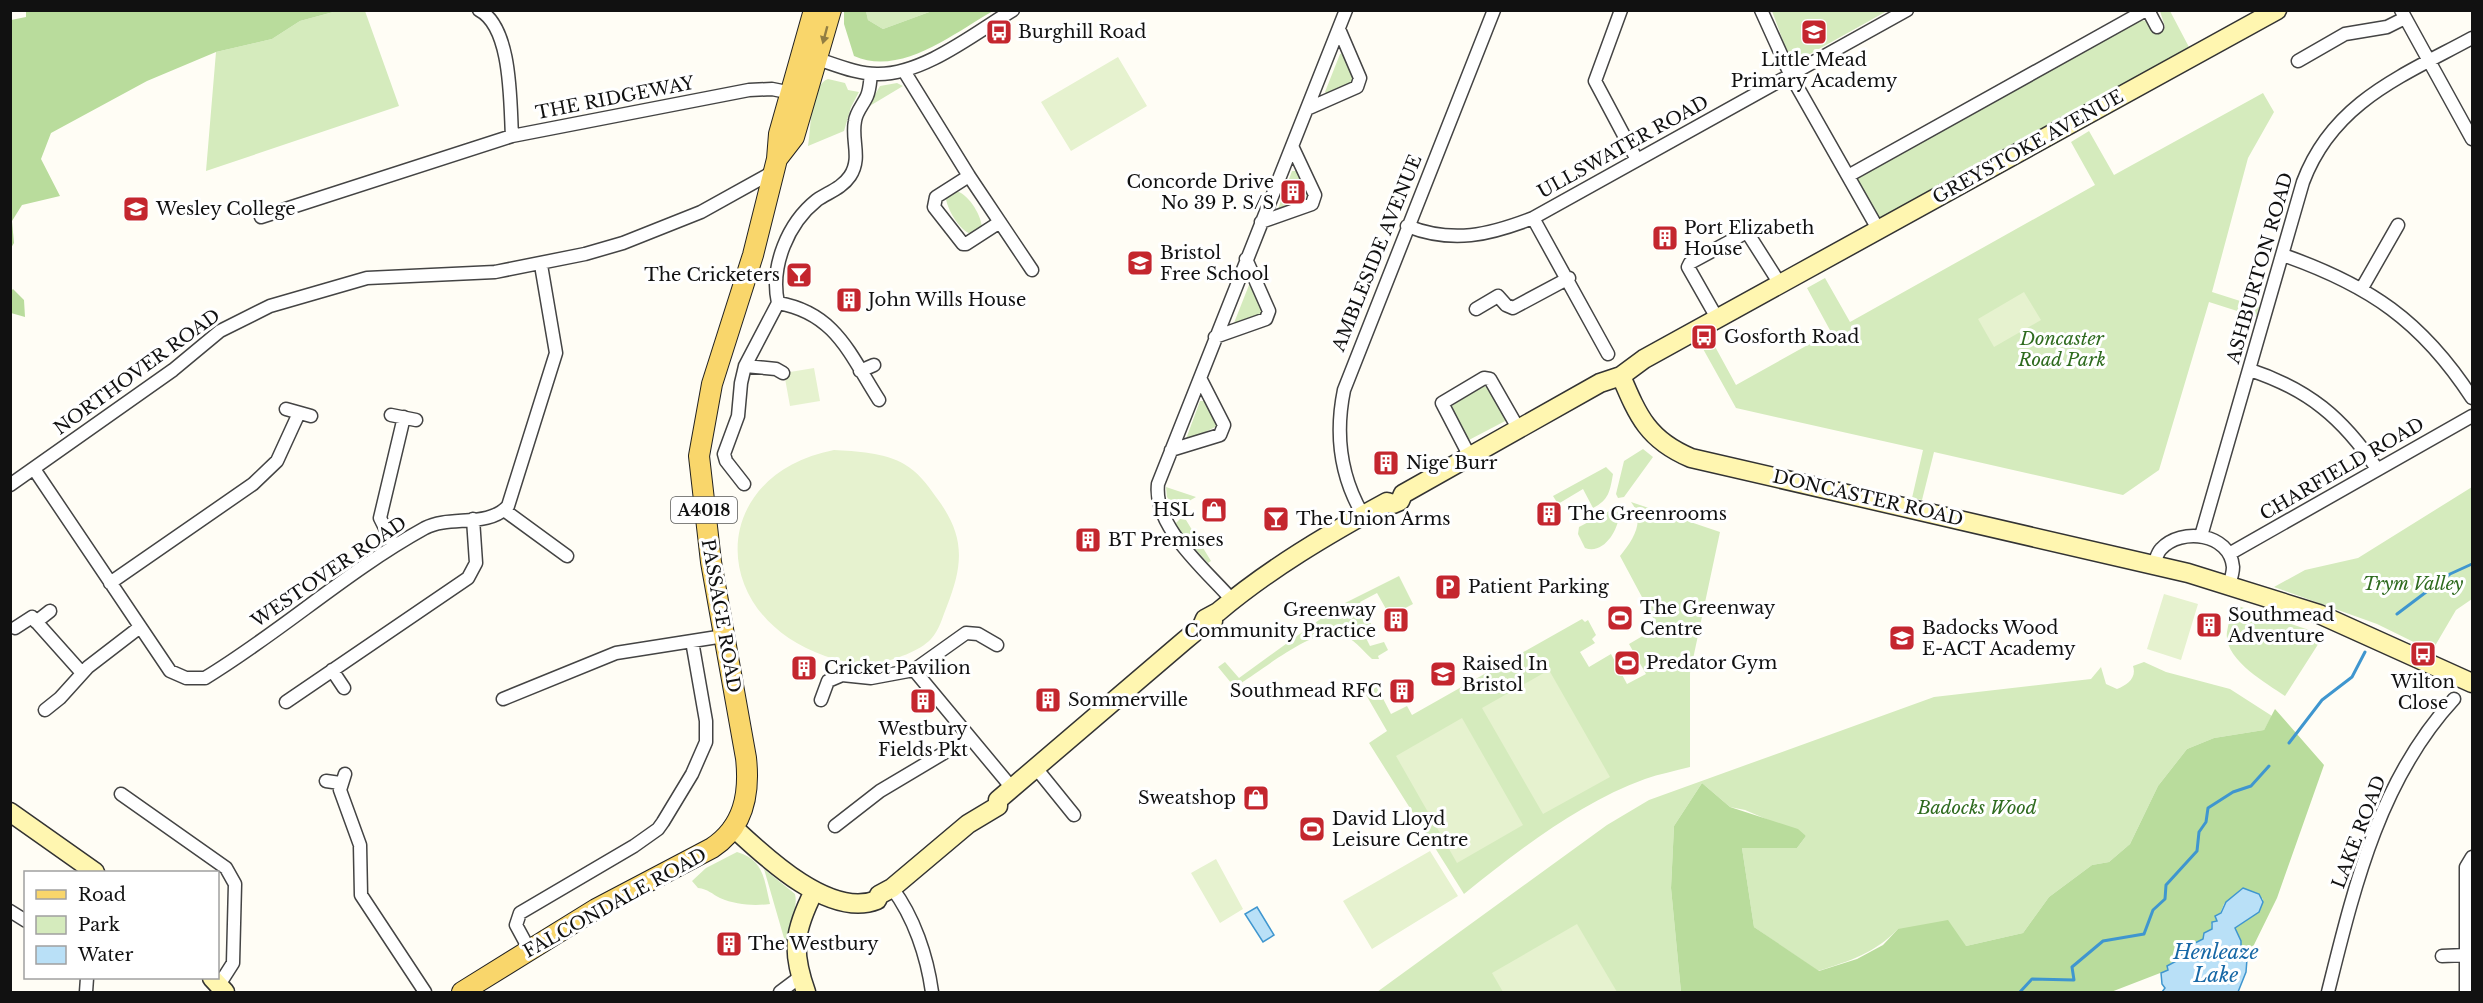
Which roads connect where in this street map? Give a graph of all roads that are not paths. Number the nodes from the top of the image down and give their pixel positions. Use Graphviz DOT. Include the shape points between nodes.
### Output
graph roads {
  1 [pos="479,10"];
  2 [pos="814,10"];
  3 [pos="831,10"];
  4 [pos="1013,10"];
  5 [pos="1346,10"];
  6 [pos="1494,10"];
  7 [pos="1621,10"];
  8 [pos="1761,10"];
  9 [pos="1907,10"];
  10 [pos="2147,10"];
  11 [pos="2277,10"];
  12 [pos="2403,14"];
  13 [pos="2157,27"];
  14 [pos="1339,29"];
  15 [pos="2472,38"];
  16 [pos="810,56"];
  17 [pos="2298,61"];
  18 [pos="2429,62"];
  19 [pos="904,71"];
  20 [pos="871,74"];
  21 [pos="1790,74"];
  22 [pos="799,95"];
  23 [pos="1306,109"];
  24 [pos="512,136"];
  25 [pos="2472,139"];
  26 [pos="1292,146"];
  27 [pos="1637,160"];
  28 [pos="775,165"];
  29 [pos="969,176"];
  30 [pos="1848,176"];
  31 [pos="740,192"];
  32 [pos="767,196"];
  33 [pos="261,217"];
  34 [pos="1533,218"];
  35 [pos="1000,222"];
  36 [pos="1261,222"];
  37 [pos="2398,225"];
  38 [pos="1407,226"];
  39 [pos="1878,229"];
  40 [pos="2283,255"];
  41 [pos="1246,259"];
  42 [pos="541,265"];
  43 [pos="1032,270"];
  44 [pos="1569,278"];
  45 [pos="1780,284"];
  46 [pos="2362,288"];
  47 [pos="778,303"];
  48 [pos="1476,309"];
  49 [pos="1717,318"];
  50 [pos="1215,338"];
  51 [pos="1608,354"];
  52 [pos="873,365"];
  53 [pos="745,366"];
  54 [pos="2250,369"];
  55 [pos="860,371"];
  56 [pos="783,373"];
  57 [pos="1621,376"];
  58 [pos="1200,378"];
  59 [pos="2472,398"];
  60 [pos="879,400"];
  61 [pos="286,409"];
  62 [pos="391,415"];
  63 [pos="738,416"];
  64 [pos="2472,416"];
  65 [pos="752,420"];
  66 [pos="1518,428"];
  67 [pos="1171,450"];
  68 [pos="1469,455"];
  69 [pos="33,469"];
  70 [pos="2377,469"];
  71 [pos="10,484"];
  72 [pos="744,484"];
  73 [pos="504,510"];
  74 [pos="1363,515"];
  75 [pos="473,519"];
  76 [pos="2201,536"];
  77 [pos="394,546"];
  78 [pos="2229,554"];
  79 [pos="567,556"];
  80 [pos="2153,566"];
  81 [pos="110,583"];
  82 [pos="2229,585"];
  83 [pos="1232,600"];
  84 [pos="50,611"];
  85 [pos="36,622"];
  86 [pos="140,627"];
  87 [pos="15,628"];
  88 [pos="724,636"];
  89 [pos="692,641"];
  90 [pos="997,645"];
  91 [pos="332,670"];
  92 [pos="914,670"];
  93 [pos="82,674"];
  94 [pos="2472,683"];
  95 [pos="344,688"];
  96 [pos="503,699"];
  97 [pos="2454,699"];
  98 [pos="821,700"];
  99 [pos="286,702"];
  100 [pos="45,710"];
  101 [pos="969,738"];
  102 [pos="1036,768"];
  103 [pos="326,781"];
  104 [pos="121,794"];
  105 [pos="1005,794"];
  106 [pos="10,812"];
  107 [pos="1074,815"];
  108 [pos="835,826"];
  109 [pos="733,827"];
  110 [pos="2472,857"];
  111 [pos="92,871"];
  112 [pos="814,891"];
  113 [pos="886,892"];
  114 [pos="10,911"];
  115 [pos="24,920"];
  116 [pos="529,949"];
  117 [pos="2466,955"];
  118 [pos="2442,956"];
  119 [pos="219,985"];
  120 [pos="803,985"];
  121 [pos="425,993"];
  122 [pos="462,993"];
  123 [pos="780,993"];
  124 [pos="932,993"];
  125 [pos="2328,993"];
  126 [pos="2466,993"];
  1 -- 24 [label="street" via="496,25 501,41"];
  2 -- 16 [label="main road, PASSAGE ROAD / A4018"];
  3 -- 16 [label="main road, PASSAGE ROAD / A4018, one-way"];
  4 -- 19 [label="street"];
  5 -- 14 [label="street"];
  6 -- 38 [label="street, AMBLESIDE AVENUE"];
  7 -- 27 [label="street" via="1595,81"];
  8 -- 21 [label="street"];
  9 -- 21 [label="street, ULLSWATER ROAD"];
  10 -- 13 [label="street"];
  10 -- 30 [label="street"];
  11 -- 39 [label="street, GREYSTOKE AVENUE"];
  12 -- 17 [label="street" via="2387,27 2344,34"];
  12 -- 18 [label="street"];
  14 -- 23 [label="street"];
  14 -- 23 [label="street" via="1360,78 1357,87"];
  15 -- 18 [label="street, ASHBURTON ROAD"];
  16 -- 20 [label="street"];
  16 -- 22 [label="main road, PASSAGE ROAD / A4018"];
  18 -- 25 [label="street"];
  18 -- 40 [label="street, ASHBURTON ROAD" via="2368,96 2332,129 2309,165"];
  19 -- 20 [label="street"];
  19 -- 29 [label="street"];
  20 -- 47 [label="street" via="867,95 854,123 857,149 851,174 842,186 802,213 793,226 778,269"];
  21 -- 27 [label="street, ULLSWATER ROAD"];
  21 -- 30 [label="street"];
  22 -- 24 [label="street, THE RIDGEWAY" via="772,89 749,90"];
  22 -- 28 [label="main road, PASSAGE ROAD / A4018" via="779,134"];
  23 -- 26 [label="street"];
  24 -- 33 [label="street, THE RIDGEWAY"];
  26 -- 36 [label="street"];
  26 -- 36 [label="street" via="1315,195 1312,204"];
  27 -- 34 [label="street, ULLSWATER ROAD"];
  28 -- 31 [label="street, NORTHOVER ROAD"];
  28 -- 32 [label="main road, PASSAGE ROAD / A4018"];
  29 -- 35 [label="street"];
  29 -- 35 [label="street" via="936,197 934,207 963,244"];
  30 -- 39 [label="street"];
  31 -- 32 [label="street"];
  31 -- 42 [label="street, NORTHOVER ROAD" via="623,243"];
  32 -- 88 [label="main road, PASSAGE ROAD / A4018" via="753,255 712,384 699,456"];
  34 -- 38 [label="street, ULLSWATER ROAD" via="1496,232 1469,236 1431,234"];
  34 -- 44 [label="street"];
  35 -- 43 [label="street"];
  36 -- 41 [label="street"];
  37 -- 46 [label="street"];
  38 -- 74 [label="street, AMBLESIDE AVENUE" via="1350,367 1341,407 1342,463"];
  39 -- 45 [label="street, GREYSTOKE AVENUE"];
  40 -- 46 [label="street"];
  40 -- 54 [label="street, ASHBURTON ROAD"];
  41 -- 50 [label="street"];
  41 -- 50 [label="street" via="1269,311 1266,318"];
  42 -- 69 [label="street, NORTHOVER ROAD" via="477,274 367,278 270,306 220,331 173,370"];
  42 -- 73 [label="street" via="555,361 511,501"];
  44 -- 48 [label="street" via="1513,308 1498,296"];
  44 -- 51 [label="street"];
  45 -- 49 [label="street, GREYSTOKE AVENUE"];
  45 -- 49 [label="street" via="1747,232 1688,267"];
  46 -- 59 [label="street" via="2420,332"];
  47 -- 53 [label="street"];
  47 -- 55 [label="street" via="810,312 831,327"];
  49 -- 57 [label="street, GREYSTOKE AVENUE"];
  50 -- 58 [label="street"];
  52 -- 55 [label="street"];
  53 -- 56 [label="street"];
  53 -- 63 [label="street"];
  54 -- 70 [label="street" via="2292,387 2332,414 2355,437"];
  54 -- 76 [label="street, ASHBURTON ROAD"];
  55 -- 60 [label="street"];
  57 -- 66 [label="street, GREYSTOKE AVENUE" via="1600,383"];
  57 -- 80 [label="street, DONCASTER ROAD" via="1644,424 1664,444 1691,458"];
  58 -- 67 [label="street"];
  58 -- 67 [label="street" via="1224,425 1220,435"];
  61 -- 81 [label="street" via="305,414 277,461 254,484"];
  62 -- 77 [label="street" via="410,418 380,518"];
  63 -- 65 [label="street"];
  63 -- 72 [label="street" via="724,454"];
  64 -- 70 [label="street, CHARFIELD ROAD"];
  66 -- 68 [label="street, GREYSTOKE AVENUE"];
  66 -- 68 [label="street" via="1487,377 1464,389 1442,403"];
  67 -- 83 [label="street" via="1157,492 1165,521"];
  68 -- 74 [label="street, GREYSTOKE AVENUE"];
  69 -- 71 [label="street, NORTHOVER ROAD"];
  69 -- 81 [label="street, WESTOVER ROAD"];
  70 -- 78 [label="street, CHARFIELD ROAD"];
  73 -- 75 [label="street, WESTOVER ROAD" via="495,516"];
  73 -- 79 [label="street"];
  74 -- 83 [label="street, GREYSTOKE AVENUE"];
  75 -- 77 [label="street, WESTOVER ROAD" via="429,526"];
  75 -- 91 [label="street" via="476,563 468,578"];
  76 -- 78 [label="street"];
  76 -- 80 [label="street" via="2183,536 2169,543 2159,551"];
  77 -- 86 [label="street, WESTOVER ROAD" via="205,678 186,678 170,672"];
  78 -- 82 [label="street" via="2233,565"];
  80 -- 82 [label="street, DONCASTER ROAD"];
  81 -- 86 [label="street, WESTOVER ROAD"];
  82 -- 94 [label="street, DONCASTER ROAD" via="2325,617"];
  83 -- 102 [label="street, GREYSTOKE AVENUE" via="1216,619"];
  84 -- 85 [label="street"];
  85 -- 87 [label="street" via="32,617"];
  85 -- 93 [label="street"];
  86 -- 93 [label="street"];
  88 -- 89 [label="street"];
  88 -- 109 [label="main road, PASSAGE ROAD / A4018" via="748,787 743,811"];
  89 -- 96 [label="street" via="616,653"];
  89 -- 116 [label="street" via="706,721 706,742 692,774 658,829 520,913 516,925"];
  90 -- 92 [label="street" via="978,634 966,633"];
  91 -- 95 [label="street"];
  91 -- 99 [label="street"];
  92 -- 98 [label="street" via="884,678 836,677 828,681"];
  92 -- 101 [label="street"];
  93 -- 100 [label="street"];
  97 -- 125 [label="street, LAKE ROAD" via="2419,741 2381,814 2363,861"];
  101 -- 105 [label="street"];
  101 -- 108 [label="street" via="880,791"];
  102 -- 105 [label="street, GREYSTOKE AVENUE"];
  102 -- 107 [label="street"];
  103 -- 121 [label="street" via="343,779 360,845 361,895"];
  104 -- 119 [label="street" via="232,875 233,963"];
  105 -- 113 [label="street, GREYSTOKE AVENUE" via="989,802 983,812"];
  106 -- 111 [label="street"];
  109 -- 112 [label="street, GREYSTOKE AVENUE" via="772,862"];
  109 -- 116 [label="main road, FALCONDALE ROAD / A4018" via="712,848"];
  110 -- 117 [label="street" via="2466,867"];
  112 -- 113 [label="street, GREYSTOKE AVENUE" via="840,901 872,902"];
  112 -- 120 [label="street" via="795,938"];
  113 -- 124 [label="street" via="902,901 923,953"];
  114 -- 115 [label="street"];
  116 -- 122 [label="main road, FALCONDALE ROAD / A4018"];
  117 -- 118 [label="street"];
  117 -- 126 [label="street"];
  120 -- 123 [label="street"];
}
